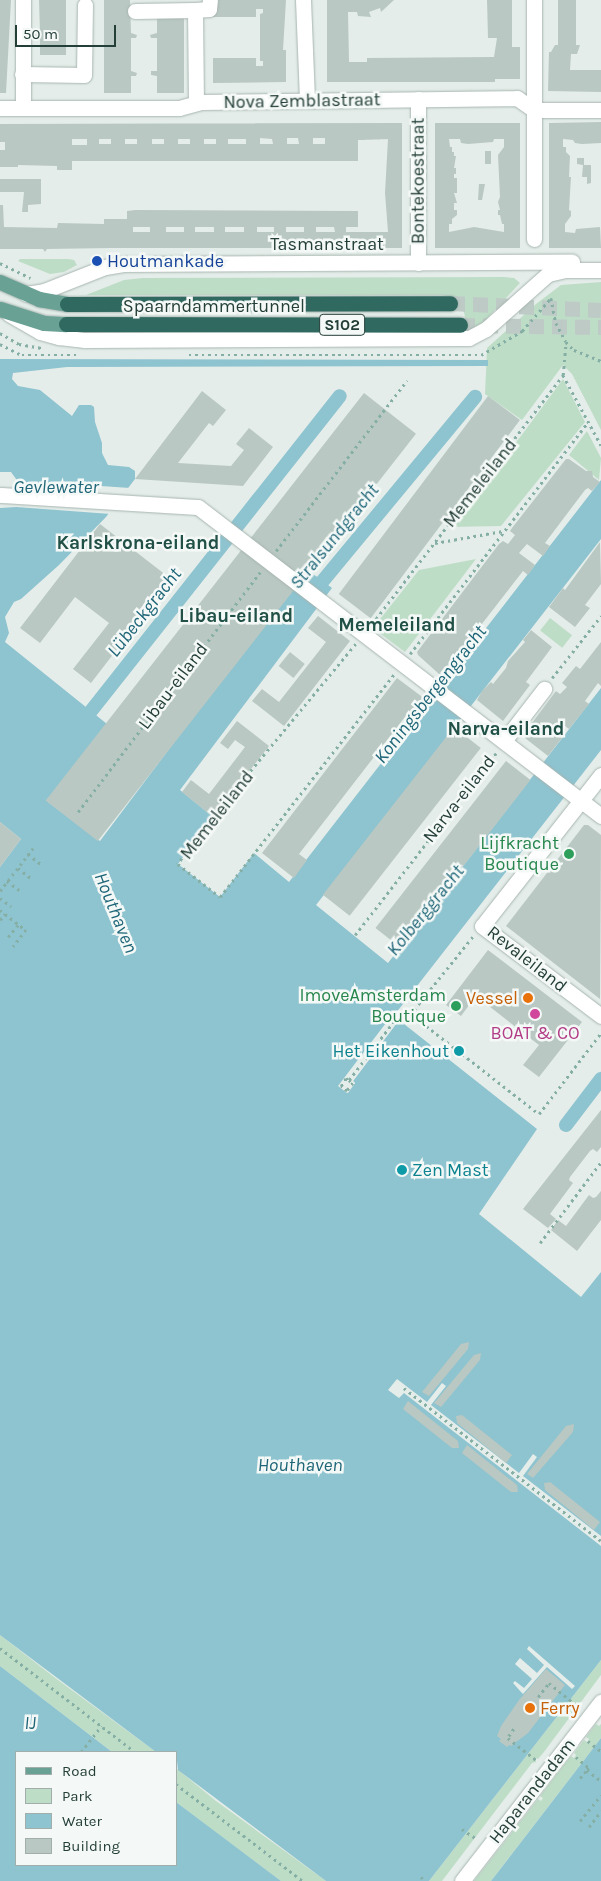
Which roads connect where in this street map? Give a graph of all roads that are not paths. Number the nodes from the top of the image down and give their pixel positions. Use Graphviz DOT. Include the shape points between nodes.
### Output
graph roads {
  1 [pos="23,0"];
  2 [pos="303,0"];
  3 [pos="534,0"];
  4 [pos="204,5"];
  5 [pos="85,6"];
  6 [pos="135,10"];
  7 [pos="22,74"];
  8 [pos="418,99"];
  9 [pos="307,100"];
  10 [pos="196,103"];
  11 [pos="0,108"];
  12 [pos="23,108"];
  13 [pos="534,110"];
  14 [pos="601,110"];
  15 [pos="534,239"];
  16 [pos="601,261"];
  17 [pos="418,263"];
  18 [pos="601,270"];
  19 [pos="0,282"];
  20 [pos="26,294"];
  21 [pos="450,303"];
  22 [pos="67,304"];
  23 [pos="1,309"];
  24 [pos="66,324"];
  25 [pos="460,325"];
  26 [pos="0,494"];
  27 [pos="544,689"];
  28 [pos="504,742"];
  29 [pos="601,775"];
  30 [pos="577,797"];
  31 [pos="601,816"];
  32 [pos="601,1016"];
  33 [pos="601,1702"];
  34 [pos="462,1881"];
  1 -- 7 [label="street"];
  2 -- 9 [label="street"];
  3 -- 13 [label="street"];
  4 -- 6 [label="street"];
  4 -- 10 [label="street"];
  5 -- 7 [label="street" via="84,75"];
  7 -- 12 [label="street"];
  8 -- 9 [label="street, Nova Zemblastraat"];
  8 -- 13 [label="street, Nova Zemblastraat" via="517,98"];
  8 -- 17 [label="street, Bontekoestraat"];
  9 -- 10 [label="street, Nova Zemblastraat"];
  10 -- 12 [label="street, Nova Zemblastraat" via="179,108"];
  11 -- 12 [label="street, Nova Zemblastraat"];
  13 -- 14 [label="street, Nova Zemblastraat"];
  13 -- 15 [label="street"];
  16 -- 17 [label="street, Tasmanstraat"];
  17 -- 20 [label="street, Tasmanstraat" via="125,264 105,267 58,287"];
  18 -- 23 [label="street" via="566,270 548,274 486,329 469,338 454,339 84,340 40,332"];
  19 -- 20 [label="main road, S102"];
  20 -- 22 [label="main road, Spaarndammertunnel / S102"];
  21 -- 22 [label="highway, Spaarndammertunnel / S102"];
  23 -- 24 [label="main road, Spaarndammertunnel / S102" via="44,323"];
  24 -- 25 [label="highway, Spaarndammertunnel / S102"];
  26 -- 28 [label="street" via="198,507"];
  27 -- 28 [label="street, Narva-eiland"];
  28 -- 30 [label="street"];
  29 -- 30 [label="street, Revaleiland"];
  30 -- 31 [label="street"];
  30 -- 32 [label="street, Revaleiland" via="482,926"];
  33 -- 34 [label="street, Haparandadam"];
}
